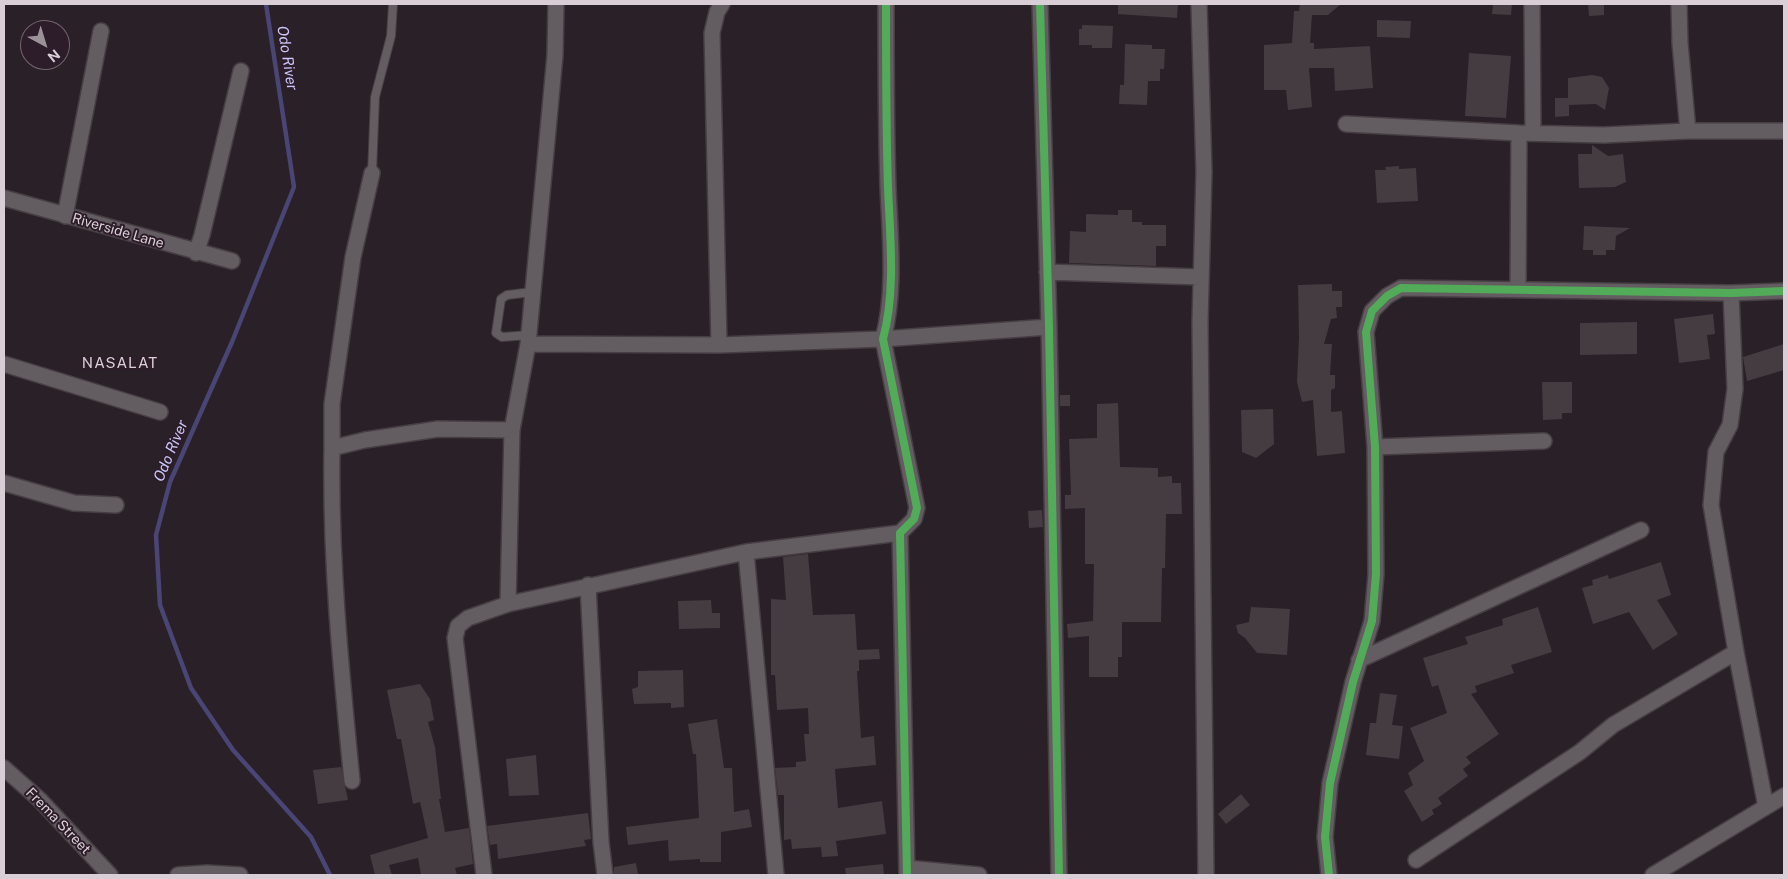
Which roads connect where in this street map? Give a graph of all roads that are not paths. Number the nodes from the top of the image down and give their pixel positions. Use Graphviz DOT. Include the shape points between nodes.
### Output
graph roads {
  1 [pos="394,4"];
  2 [pos="556,4"];
  3 [pos="722,4"];
  4 [pos="886,4"];
  5 [pos="1040,4"];
  6 [pos="1199,4"];
  7 [pos="1532,4"];
  8 [pos="1680,4"];
  9 [pos="100,31"];
  10 [pos="241,71"];
  11 [pos="1346,124"];
  12 [pos="1688,131"];
  13 [pos="1784,131"];
  14 [pos="1526,133"];
  15 [pos="372,173"];
  16 [pos="4,198"];
  17 [pos="65,216"];
  18 [pos="196,253"];
  19 [pos="232,262"];
  20 [pos="1047,272"];
  21 [pos="1200,277"];
  22 [pos="1518,288"];
  23 [pos="1784,291"];
  24 [pos="532,292"];
  25 [pos="1731,293"];
  26 [pos="1049,327"];
  27 [pos="528,340"];
  28 [pos="883,340"];
  29 [pos="719,345"];
  30 [pos="4,364"];
  31 [pos="160,412"];
  32 [pos="512,430"];
  33 [pos="1544,441"];
  34 [pos="1375,447"];
  35 [pos="332,448"];
  36 [pos="4,483"];
  37 [pos="116,504"];
  38 [pos="1641,530"];
  39 [pos="900,533"];
  40 [pos="746,552"];
  41 [pos="588,585"];
  42 [pos="508,604"];
  43 [pos="1736,652"];
  44 [pos="1359,660"];
  45 [pos="4,768"];
  46 [pos="352,781"];
  47 [pos="1784,796"];
  48 [pos="1766,807"];
  49 [pos="1416,860"];
  50 [pos="906,872"];
  51 [pos="110,875"];
  52 [pos="178,875"];
  53 [pos="240,875"];
  54 [pos="484,875"];
  55 [pos="605,875"];
  56 [pos="776,875"];
  57 [pos="979,875"];
  58 [pos="1059,875"];
  59 [pos="1206,875"];
  60 [pos="1328,875"];
  61 [pos="1653,875"];
  1 -- 15 [label="lane" via="391,36 376,98"];
  2 -- 24 [label="street" via="555,56"];
  3 -- 29 [label="street" via="712,33"];
  4 -- 28 [label="street" via="890,316"];
  5 -- 20 [label="street"];
  6 -- 21 [label="street" via="1204,172"];
  7 -- 14 [label="street"];
  8 -- 12 [label="street"];
  9 -- 17 [label="street"];
  10 -- 18 [label="street"];
  11 -- 14 [label="street"];
  12 -- 13 [label="street"];
  12 -- 14 [label="street"];
  14 -- 22 [label="street"];
  15 -- 35 [label="street" via="353,256 332,404"];
  16 -- 17 [label="street, Riverside Lane"];
  17 -- 18 [label="street, Riverside Lane"];
  18 -- 19 [label="street, Riverside Lane"];
  20 -- 21 [label="street"];
  20 -- 26 [label="street"];
  21 -- 59 [label="street"];
  22 -- 25 [label="street"];
  22 -- 34 [label="street" via="1401,288 1372,310 1366,332"];
  23 -- 25 [label="street"];
  24 -- 27 [label="street"];
  24 -- 27 [label="lane" via="502,298 496,333 502,337"];
  25 -- 43 [label="street" via="1735,389 1730,425 1716,452 1711,505"];
  26 -- 28 [label="street"];
  26 -- 58 [label="street"];
  27 -- 29 [label="street"];
  27 -- 32 [label="street"];
  28 -- 29 [label="street"];
  28 -- 39 [label="street" via="917,508 914,519"];
  30 -- 31 [label="street"];
  32 -- 35 [label="street" via="438,429"];
  32 -- 42 [label="street"];
  33 -- 34 [label="street"];
  34 -- 44 [label="street" via="1376,574 1372,621"];
  35 -- 46 [label="street" via="330,517 334,591"];
  36 -- 37 [label="street" via="74,503"];
  38 -- 44 [label="street"];
  39 -- 40 [label="street"];
  39 -- 50 [label="street"];
  40 -- 41 [label="street"];
  40 -- 56 [label="street"];
  41 -- 42 [label="street"];
  41 -- 55 [label="street"];
  42 -- 54 [label="street" via="468,618 458,626 455,638"];
  43 -- 48 [label="street"];
  43 -- 49 [label="street" via="1613,725 1580,752"];
  44 -- 60 [label="street" via="1330,783 1326,837"];
  45 -- 51 [label="street, Frema Street" via="40,800"];
  47 -- 48 [label="street"];
  48 -- 61 [label="street"];
  50 -- 57 [label="street"];
  52 -- 53 [label="street"];
}
